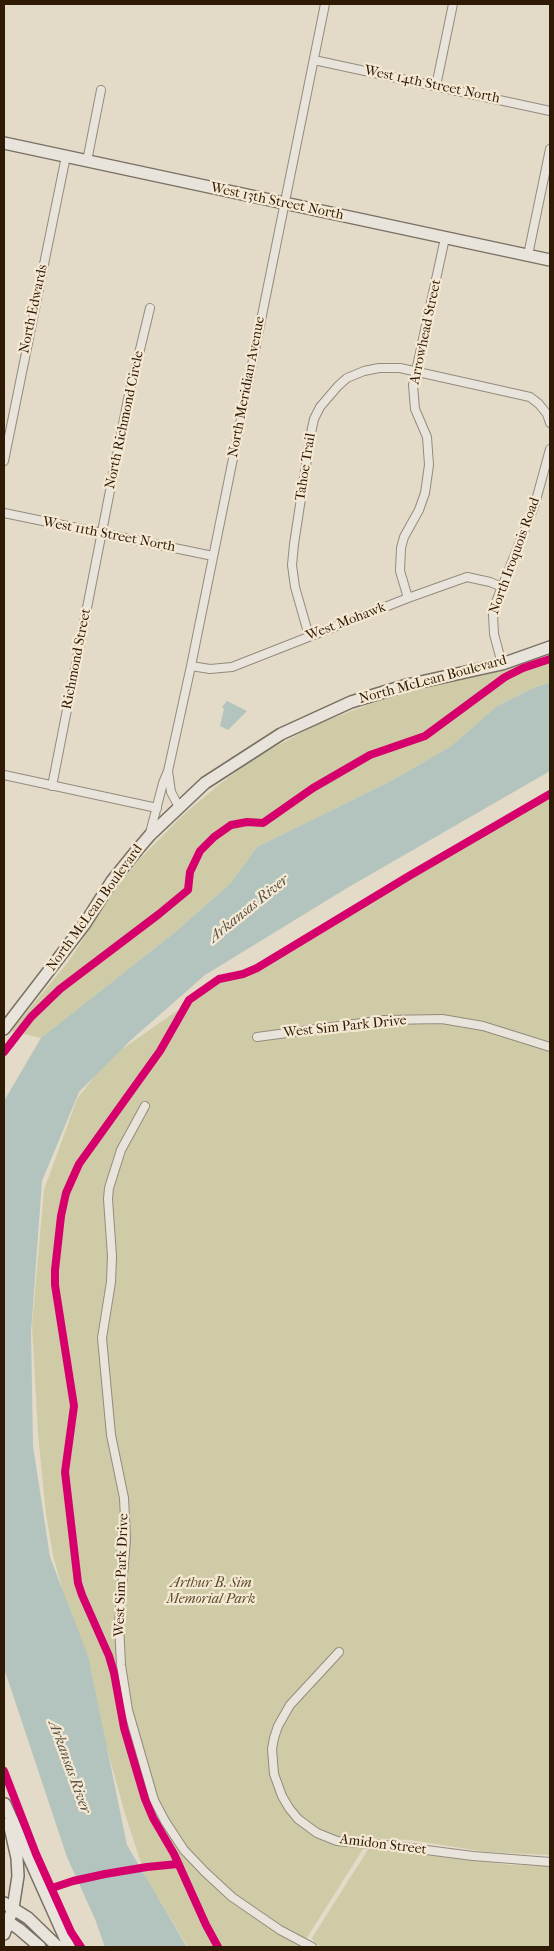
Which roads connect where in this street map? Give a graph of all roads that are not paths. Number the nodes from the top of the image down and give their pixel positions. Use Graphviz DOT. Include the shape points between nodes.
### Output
graph roads {
  1 [pos="325,4"];
  2 [pos="454,4"];
  3 [pos="314,60"];
  4 [pos="436,86"];
  5 [pos="101,90"];
  6 [pos="550,111"];
  7 [pos="4,143"];
  8 [pos="550,149"];
  9 [pos="66,156"];
  10 [pos="87,161"];
  11 [pos="284,203"];
  12 [pos="445,238"];
  13 [pos="528,255"];
  14 [pos="550,260"];
  15 [pos="150,308"];
  16 [pos="416,371"];
  17 [pos="550,424"];
  18 [pos="550,448"];
  19 [pos="4,461"];
  20 [pos="4,514"];
  21 [pos="102,533"];
  22 [pos="213,556"];
  23 [pos="502,587"];
  24 [pos="408,598"];
  25 [pos="309,636"];
  26 [pos="550,647"];
  27 [pos="502,664"];
  28 [pos="190,666"];
  29 [pos="168,771"];
  30 [pos="4,775"];
  31 [pos="52,786"];
  32 [pos="179,807"];
  33 [pos="157,808"];
  34 [pos="150,835"];
  35 [pos="4,1028"];
  36 [pos="257,1037"];
  37 [pos="550,1047"];
  38 [pos="144,1106"];
  39 [pos="339,1652"];
  40 [pos="4,1802"];
  41 [pos="550,1862"];
  42 [pos="8,1906"];
  43 [pos="6,1920"];
  44 [pos="4,1934"];
  45 [pos="40,1947"];
  46 [pos="58,1947"];
  47 [pos="69,1947"];
  48 [pos="312,1947"];
  1 -- 3 [label="street, North Meridian Avenue"];
  2 -- 4 [label="street"];
  3 -- 4 [label="street, West 14th Street North"];
  3 -- 11 [label="street, North Meridian Avenue"];
  4 -- 6 [label="street, West 14th Street North"];
  5 -- 10 [label="street"];
  7 -- 9 [label="main road, West 13th Street North"];
  8 -- 13 [label="street"];
  9 -- 10 [label="main road, West 13th Street North"];
  9 -- 19 [label="street, North Edwards"];
  10 -- 11 [label="main road, West 13th Street North"];
  11 -- 12 [label="main road, West 13th Street North"];
  11 -- 22 [label="street, North Meridian Avenue"];
  12 -- 13 [label="main road, West 13th Street North"];
  12 -- 16 [label="street, Arrowhead Street"];
  13 -- 14 [label="main road, West 13th Street North"];
  15 -- 21 [label="street, North Richmond Circle" via="128,399"];
  16 -- 17 [label="street" via="530,397 547,414"];
  16 -- 24 [label="street, Arrowhead Street" via="413,400 427,437 429,464 426,493 401,548 400,571"];
  16 -- 25 [label="street, Tahoe Trail" via="379,368 347,378 328,396 314,419 292,565"];
  18 -- 23 [label="street, North Iroquois Road" via="535,504"];
  20 -- 21 [label="street, West 11th Street North"];
  21 -- 22 [label="street, West 11th Street North"];
  21 -- 31 [label="street, Richmond Street"];
  22 -- 28 [label="street, North Meridian Avenue"];
  23 -- 24 [label="street, West Mohawk" via="467,577"];
  23 -- 27 [label="street, North Iroquois Road" via="492,626"];
  24 -- 25 [label="street, West Mohawk"];
  25 -- 28 [label="street, West Mohawk" via="232,667 210,669"];
  26 -- 27 [label="main road, North McLean Boulevard"];
  27 -- 32 [label="main road, North McLean Boulevard" via="407,685 351,702 316,717 253,751 205,784"];
  28 -- 29 [label="street, North Meridian Avenue"];
  29 -- 32 [label="street, North Meridian Avenue" via="171,792"];
  29 -- 33 [label="street, North Meridian Avenue"];
  30 -- 31 [label="street"];
  31 -- 33 [label="street"];
  32 -- 34 [label="main road, North McLean Boulevard"];
  33 -- 34 [label="street, North Meridian Avenue"];
  34 -- 35 [label="main road, North McLean Boulevard" via="112,881 84,925"];
  36 -- 37 [label="street, West Sim Park Drive" via="384,1020 442,1019 483,1026"];
  38 -- 48 [label="street, West Sim Park Drive" via="121,1150 109,1188 111,1282 102,1338 111,1435 124,1498 126,1539 119,1624 128,1710 154,1800 184,1850 248,1908"];
  39 -- 41 [label="street, Amidon Street" via="290,1705 274,1738 274,1774 288,1808 298,1818 317,1833 337,1841"];
  40 -- 42 [label="main road" via="18,1876"];
  40 -- 47 [label="main road"];
  42 -- 43 [label="main road"];
  42 -- 46 [label="main road" via="28,1918"];
  43 -- 44 [label="main road"];
  43 -- 45 [label="main road"];
}
